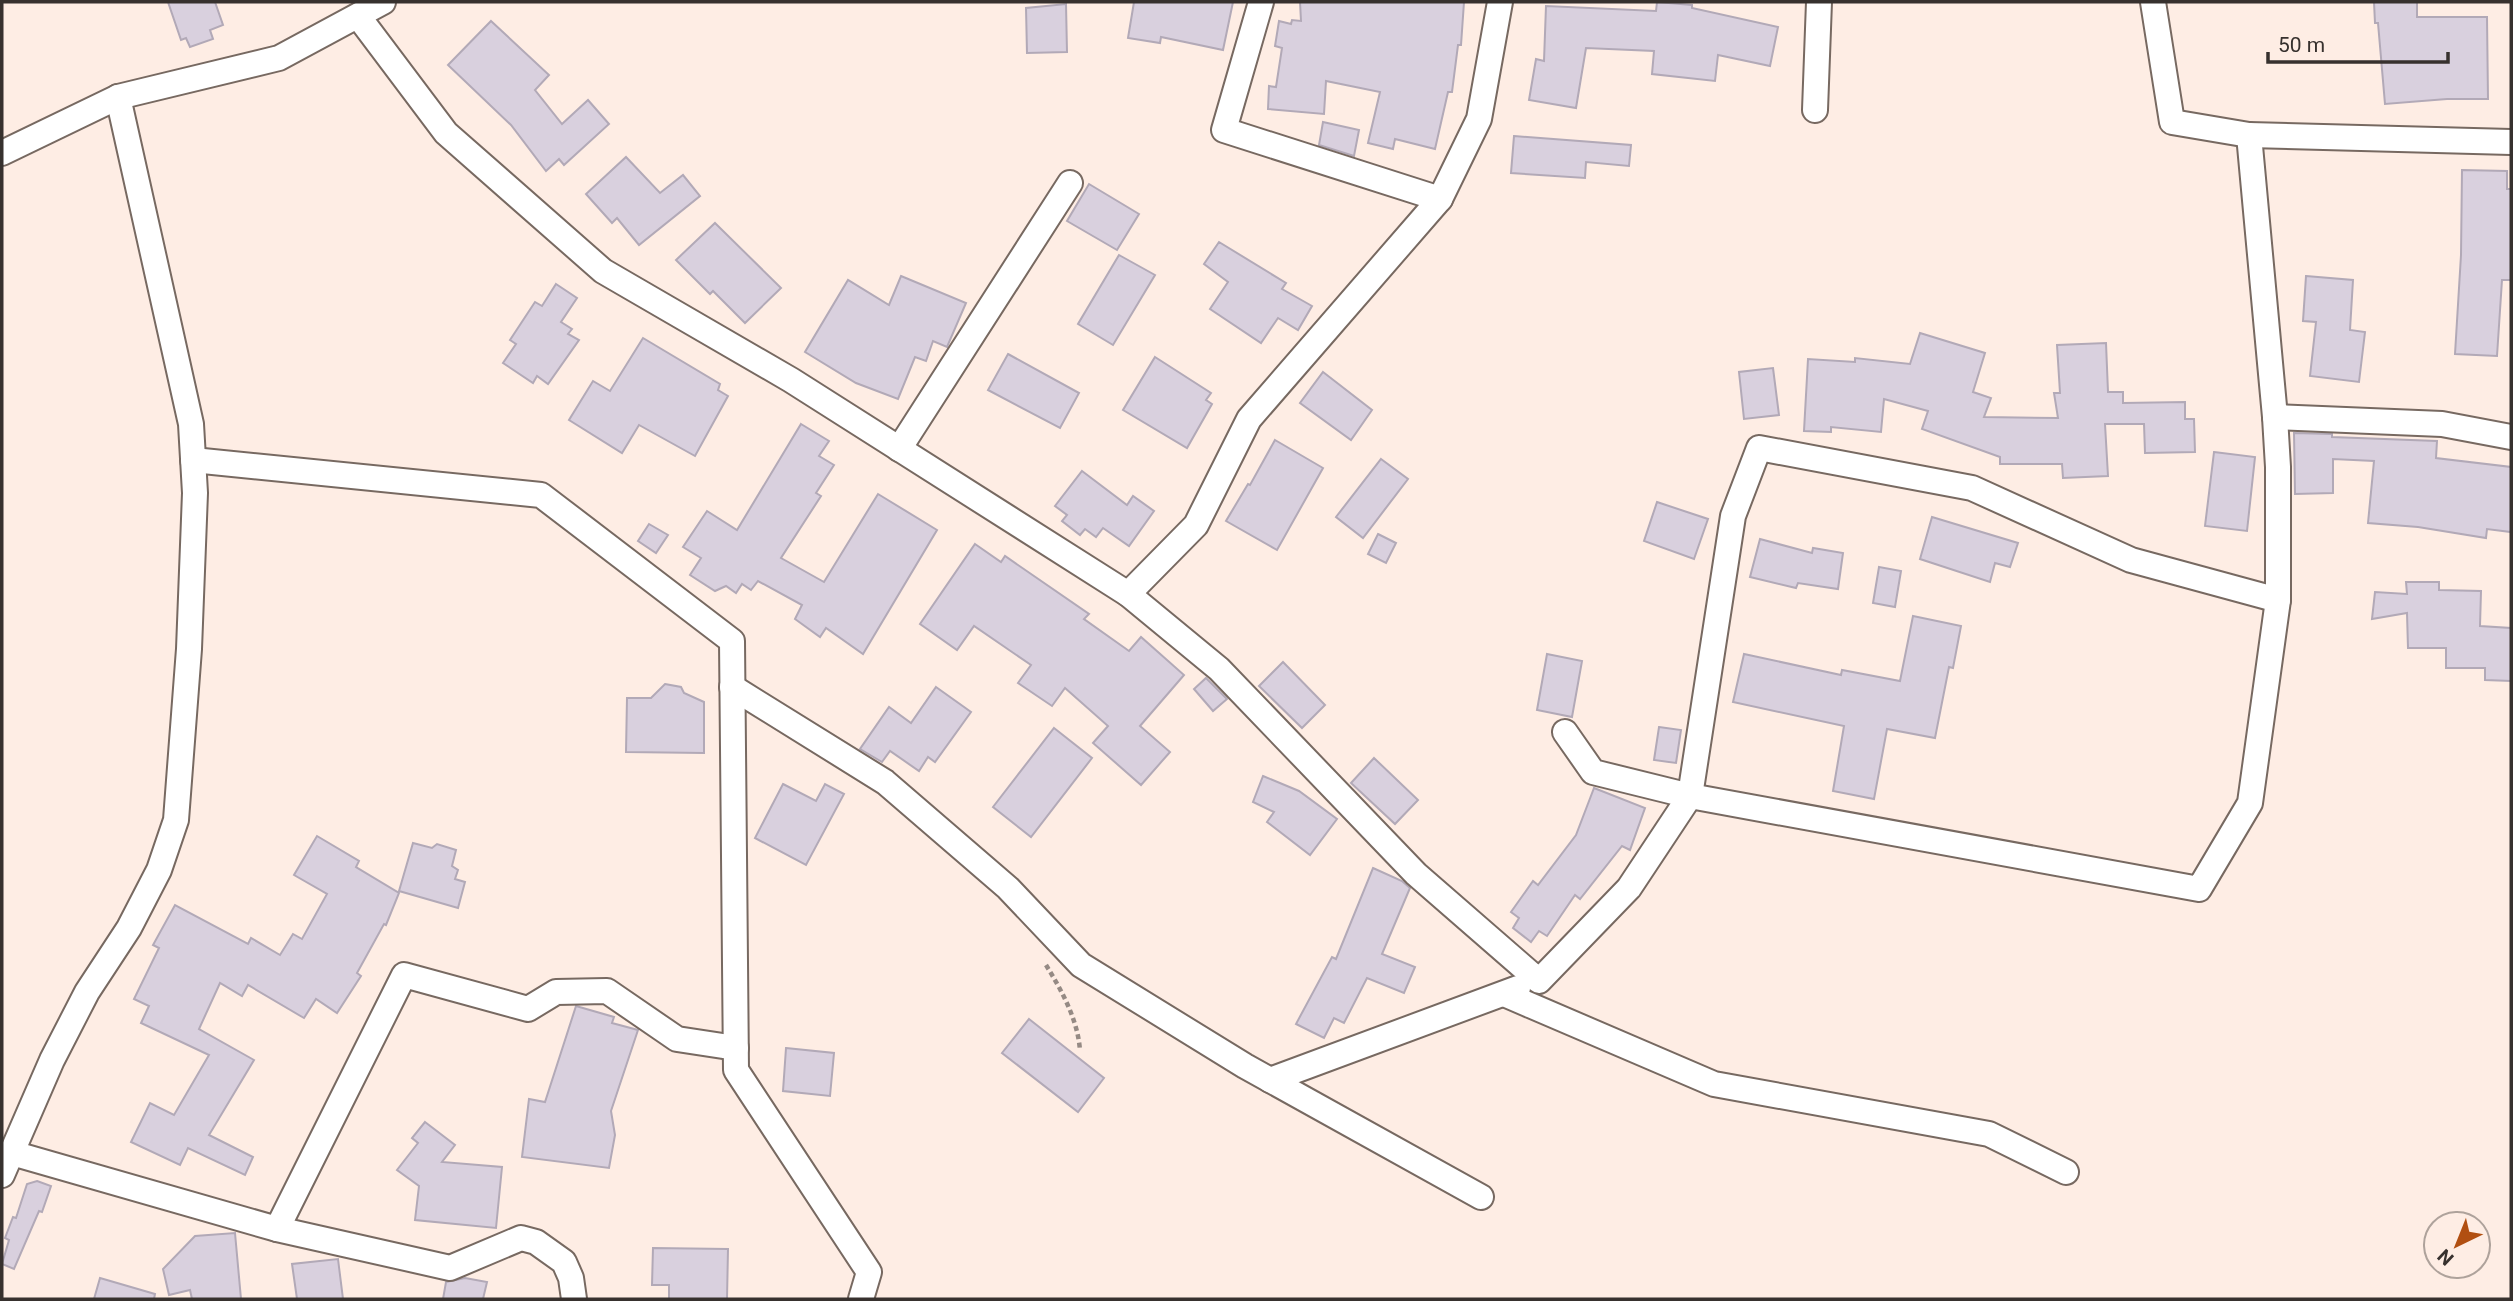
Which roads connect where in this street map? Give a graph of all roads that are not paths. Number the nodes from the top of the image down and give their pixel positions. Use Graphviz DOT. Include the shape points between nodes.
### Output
graph roads {
  1 [pos="383,2"];
  2 [pos="1261,2"];
  3 [pos="1500,2"];
  4 [pos="1819,2"];
  5 [pos="2153,2"];
  6 [pos="358,16"];
  7 [pos="118,97"];
  8 [pos="1815,110"];
  9 [pos="2249,135"];
  10 [pos="2511,142"];
  11 [pos="2,153"];
  12 [pos="1070,184"];
  13 [pos="1440,199"];
  14 [pos="2275,417"];
  15 [pos="2511,437"];
  16 [pos="899,449"];
  17 [pos="193,460"];
  18 [pos="1128,594"];
  19 [pos="2278,600"];
  20 [pos="732,687"];
  21 [pos="1565,732"];
  22 [pos="1690,796"];
  23 [pos="1539,981"];
  24 [pos="1504,994"];
  25 [pos="736,1048"];
  26 [pos="1270,1080"];
  27 [pos="7,1164"];
  28 [pos="2066,1172"];
  29 [pos="1480,1197"];
  30 [pos="277,1229"];
  31 [pos="574,1299"];
  32 [pos="861,1299"];
  1 -- 6 [label="street"];
  2 -- 13 [label="street" via="1224,130"];
  3 -- 13 [label="street" via="1479,119"];
  4 -- 8 [label="street"];
  5 -- 9 [label="street" via="2172,122"];
  6 -- 7 [label="street" via="279,58"];
  6 -- 16 [label="street" via="446,133 603,271"];
  7 -- 11 [label="street"];
  7 -- 17 [label="street" via="191,424"];
  9 -- 10 [label="street"];
  9 -- 14 [label="street"];
  12 -- 16 [label="street"];
  13 -- 18 [label="street" via="1249,419 1196,525"];
  14 -- 15 [label="street" via="2442,424"];
  14 -- 19 [label="street"];
  16 -- 18 [label="street"];
  17 -- 20 [label="street" via="541,495 732,640"];
  17 -- 27 [label="street" via="189,649 176,820 159,870 129,928 87,992"];
  18 -- 23 [label="street" via="1219,669 1416,874"];
  19 -- 22 [label="street" via="2250,803 2199,889"];
  19 -- 22 [label="street" via="2131,560 1972,488 1759,448 1733,516"];
  20 -- 25 [label="street"];
  20 -- 26 [label="street" via="885,782 1008,888 1081,965"];
  21 -- 22 [label="street" via="1593,772"];
  22 -- 23 [label="street" via="1629,888"];
  23 -- 24 [label="street"];
  24 -- 26 [label="street"];
  24 -- 28 [label="street" via="1714,1084 1989,1134"];
  25 -- 30 [label="street" via="677,1039 607,991 556,992 528,1009 404,975"];
  25 -- 32 [label="street" via="736,1070 869,1272"];
  26 -- 29 [label="street"];
  27 -- 30 [label="street"];
  30 -- 31 [label="street" via="450,1268 520,1238 536,1242 564,1262"];
}
